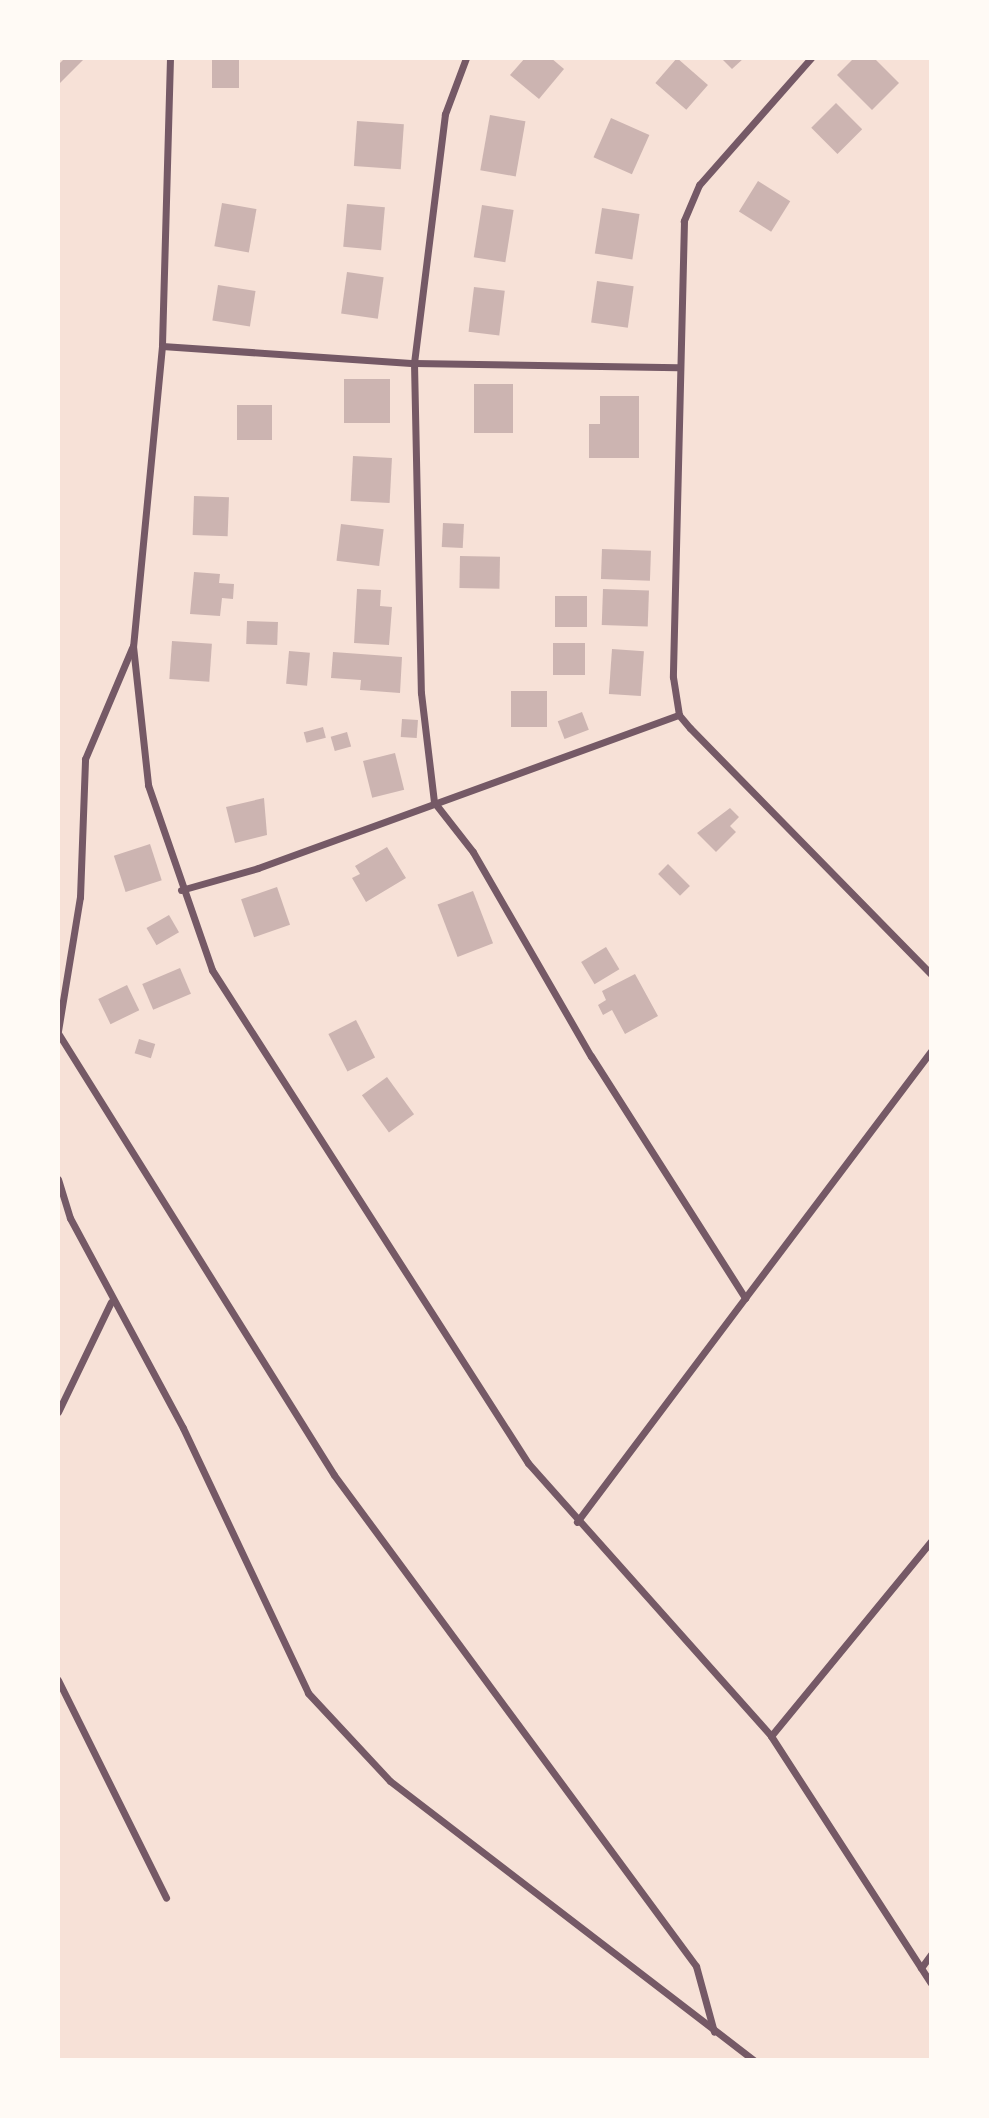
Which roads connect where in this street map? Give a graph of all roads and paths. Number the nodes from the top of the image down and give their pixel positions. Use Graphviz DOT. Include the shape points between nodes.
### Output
graph roads {
  1 [pos="170,58"];
  2 [pos="466,58"];
  3 [pos="811,58"];
  4 [pos="162,346"];
  5 [pos="414,363"];
  6 [pos="678,367"];
  7 [pos="133,646"];
  8 [pos="679,715"];
  9 [pos="434,802"];
  10 [pos="181,890"];
  11 [pos="931,974"];
  12 [pos="61,997"];
  13 [pos="58,1032"];
  14 [pos="931,1051"];
  15 [pos="58,1179"];
  16 [pos="745,1298"];
  17 [pos="111,1302"];
  18 [pos="58,1412"];
  19 [pos="577,1522"];
  20 [pos="931,1541"];
  21 [pos="58,1680"];
  22 [pos="771,1735"];
  23 [pos="166,1898"];
  24 [pos="931,1954"];
  25 [pos="921,1968"];
  26 [pos="931,1983"];
  27 [pos="714,2032"];
  28 [pos="754,2060"];
  1 -- 4 [label="street"];
  2 -- 5 [label="street" via="445,114"];
  3 -- 6 [label="street" via="690,201 680,247"];
  4 -- 5 [label="street"];
  4 -- 7 [label="street"];
  5 -- 6 [label="street"];
  5 -- 9 [label="street" via="421,693"];
  6 -- 8 [label="street" via="671,643"];
  7 -- 10 [label="street" via="148,785"];
  7 -- 12 [label="street" via="85,760 80,897"];
  8 -- 9 [label="street"];
  8 -- 11 [label="street"];
  9 -- 10 [label="street"];
  9 -- 16 [label="street" via="473,852 591,1056"];
  10 -- 19 [label="street" via="212,970 316,1126 452,1351"];
  12 -- 13 [label="street"];
  13 -- 27 [label="street" via="354,1505 696,1966"];
  14 -- 16 [label="street"];
  15 -- 17 [label="street"];
  16 -- 19 [label="street"];
  17 -- 18 [label="street"];
  17 -- 27 [label="street" via="183,1428 308,1693 390,1781"];
  19 -- 22 [label="street"];
  20 -- 22 [label="street"];
  21 -- 23 [label="street"];
  22 -- 25 [label="street"];
  24 -- 25 [label="street"];
  25 -- 26 [label="street"];
  27 -- 28 [label="street"];
}
